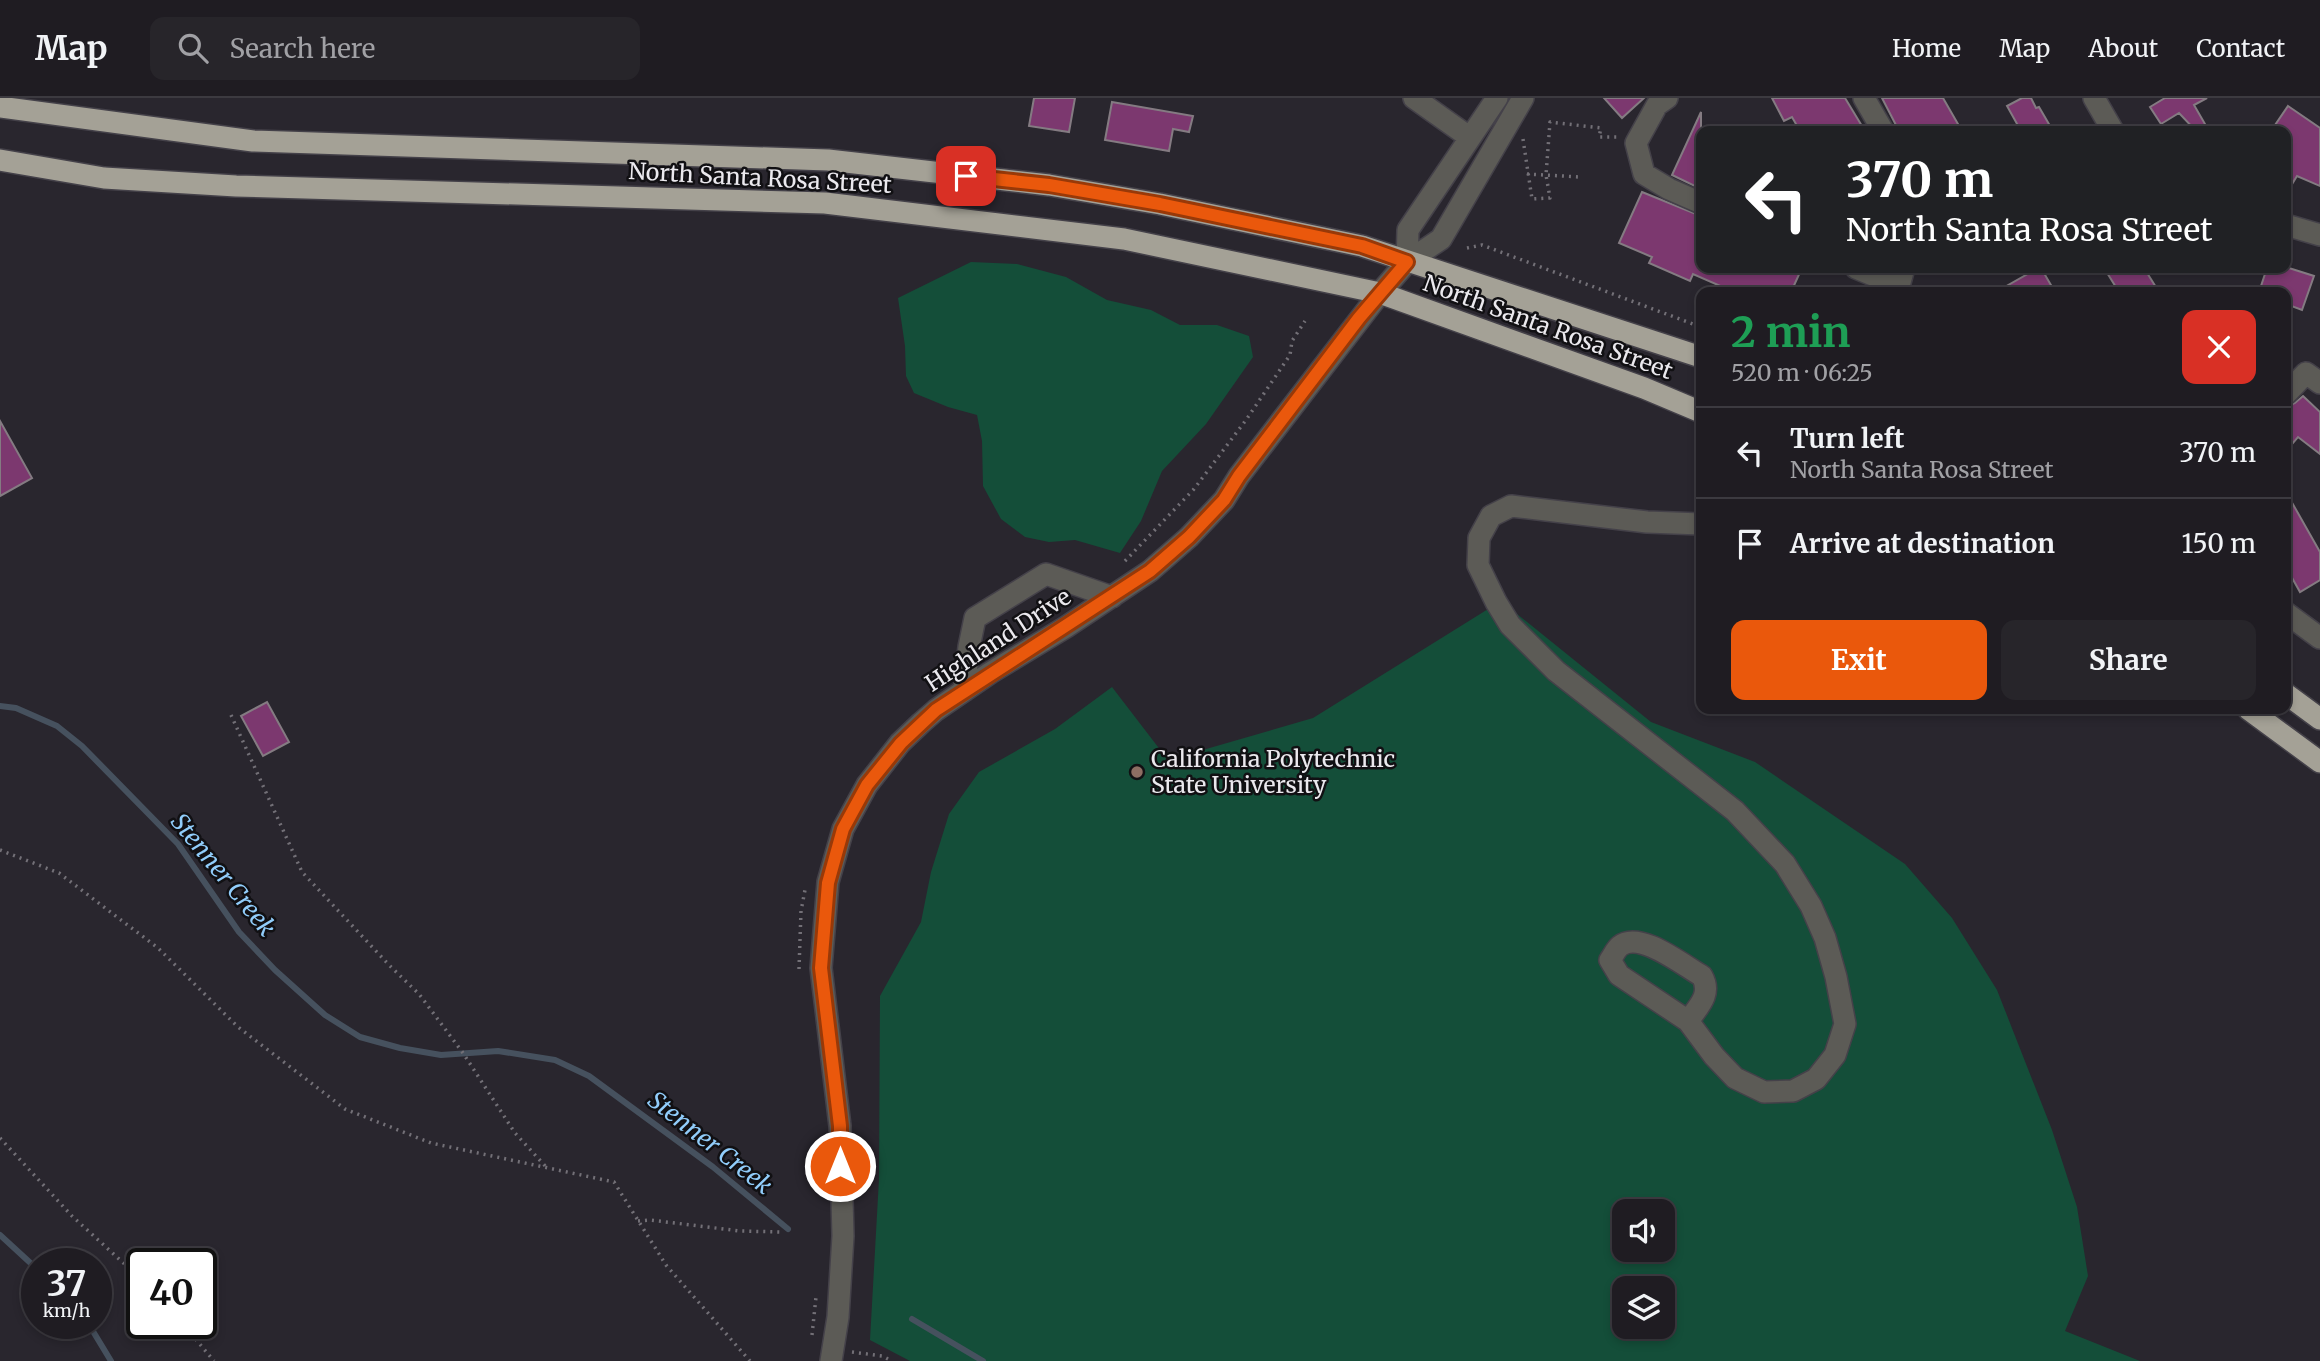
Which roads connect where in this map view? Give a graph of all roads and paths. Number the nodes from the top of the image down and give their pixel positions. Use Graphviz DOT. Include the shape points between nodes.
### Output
graph roads {
  1 [pos="1414,98"];
  2 [pos="1497,98"];
  3 [pos="1523,98"];
  4 [pos="1667,98"];
  5 [pos="1864,98"];
  6 [pos="2094,98"];
  7 [pos="0,107"];
  8 [pos="1880,126"];
  9 [pos="2110,126"];
  10 [pos="1641,135"];
  11 [pos="1469,138"];
  12 [pos="1522,138"];
  13 [pos="0,160"];
  14 [pos="1527,174"];
  15 [pos="1546,175"];
  16 [pos="1580,177"];
  17 [pos="1696,201"];
  18 [pos="2291,226"];
  19 [pos="2320,234"];
  20 [pos="1467,248"];
  21 [pos="1407,262"];
  22 [pos="1874,273"];
  23 [pos="1905,282"];
  24 [pos="1380,293"];
  25 [pos="1305,321"];
  26 [pos="1696,325"];
  27 [pos="1696,355"];
  28 [pos="2320,383"];
  29 [pos="2291,389"];
  30 [pos="1696,410"];
  31 [pos="1696,523"];
  32 [pos="1121,564"];
  33 [pos="1112,597"];
  34 [pos="2291,617"];
  35 [pos="2320,638"];
  36 [pos="964,691"];
  37 [pos="2291,698"];
  38 [pos="2255,714"];
  39 [pos="231,715"];
  40 [pos="2320,719"];
  41 [pos="2320,762"];
  42 [pos="0,850"];
  43 [pos="805,888"];
  44 [pos="800,978"];
  45 [pos="1688,1021"];
  46 [pos="0,1138"];
  47 [pos="548,1169"];
  48 [pos="638,1221"];
  49 [pos="782,1232"];
  50 [pos="126,1265"];
  51 [pos="817,1294"];
  52 [pos="195,1339"];
  53 [pos="811,1341"];
  54 [pos="832,1355"];
  55 [pos="214,1361"];
  56 [pos="750,1361"];
  57 [pos="892,1361"];
  1 -- 11 [label="street"];
  2 -- 11 [label="street"];
  3 -- 21 [label="street, Highland Drive" via="1441,239"];
  4 -- 10 [label="street" via="1657,105"];
  5 -- 8 [label="street"];
  6 -- 9 [label="street"];
  7 -- 21 [label="highway, North Santa Rosa Street" via="253,141 828,160 1049,185 1160,204 1362,246"];
  10 -- 15 [label="path" via="1628,132 1599,137 1601,128 1550,122"];
  10 -- 17 [label="street" via="1636,143 1644,174"];
  11 -- 21 [label="street" via="1408,230"];
  12 -- 14 [label="path"];
  13 -- 24 [label="highway, North Santa Rosa Street" via="104,178 236,187 825,203 1124,239"];
  14 -- 15 [label="path"];
  14 -- 15 [label="path" via="1532,199 1550,198"];
  15 -- 16 [label="path"];
  18 -- 19 [label="street"];
  20 -- 26 [label="path" via="1482,245"];
  21 -- 24 [label="street, Highland Drive"];
  21 -- 27 [label="highway, North Santa Rosa Street"];
  22 -- 23 [label="street"];
  24 -- 30 [label="highway, North Santa Rosa Street"];
  24 -- 33 [label="street, Highland Drive" via="1224,500 1150,571"];
  25 -- 32 [label="path" via="1292,341 1290,355 1194,489"];
  28 -- 29 [label="street" via="2306,373"];
  31 -- 45 [label="street" via="1647,522 1511,506 1491,516 1479,538 1478,565 1510,625 1556,671 1735,811 1785,864 1811,906 1825,938 1845,1024 1835,1055 1816,1079 1793,1091 1764,1092 1735,1078"];
  33 -- 36 [label="street, Highland Drive"];
  33 -- 36 [label="street" via="1046,574 975,618"];
  34 -- 35 [label="street"];
  36 -- 54 [label="street, Highland Drive" via="921,723 867,785 843,829 828,883 821,968 840,1126 843,1236"];
  37 -- 40 [label="highway"];
  38 -- 41 [label="highway"];
  39 -- 47 [label="path" via="302,872 419,993 515,1133"];
  42 -- 47 [label="path" via="60,873 158,948 238,1027 345,1110 431,1143"];
  43 -- 44 [label="path"];
  46 -- 50 [label="path" via="72,1216"];
  47 -- 48 [label="path" via="614,1182"];
  48 -- 49 [label="path"];
  48 -- 56 [label="path" via="666,1265"];
  51 -- 53 [label="path"];
  52 -- 55 [label="path"];
  54 -- 57 [label="path" via="882,1356"];
}
